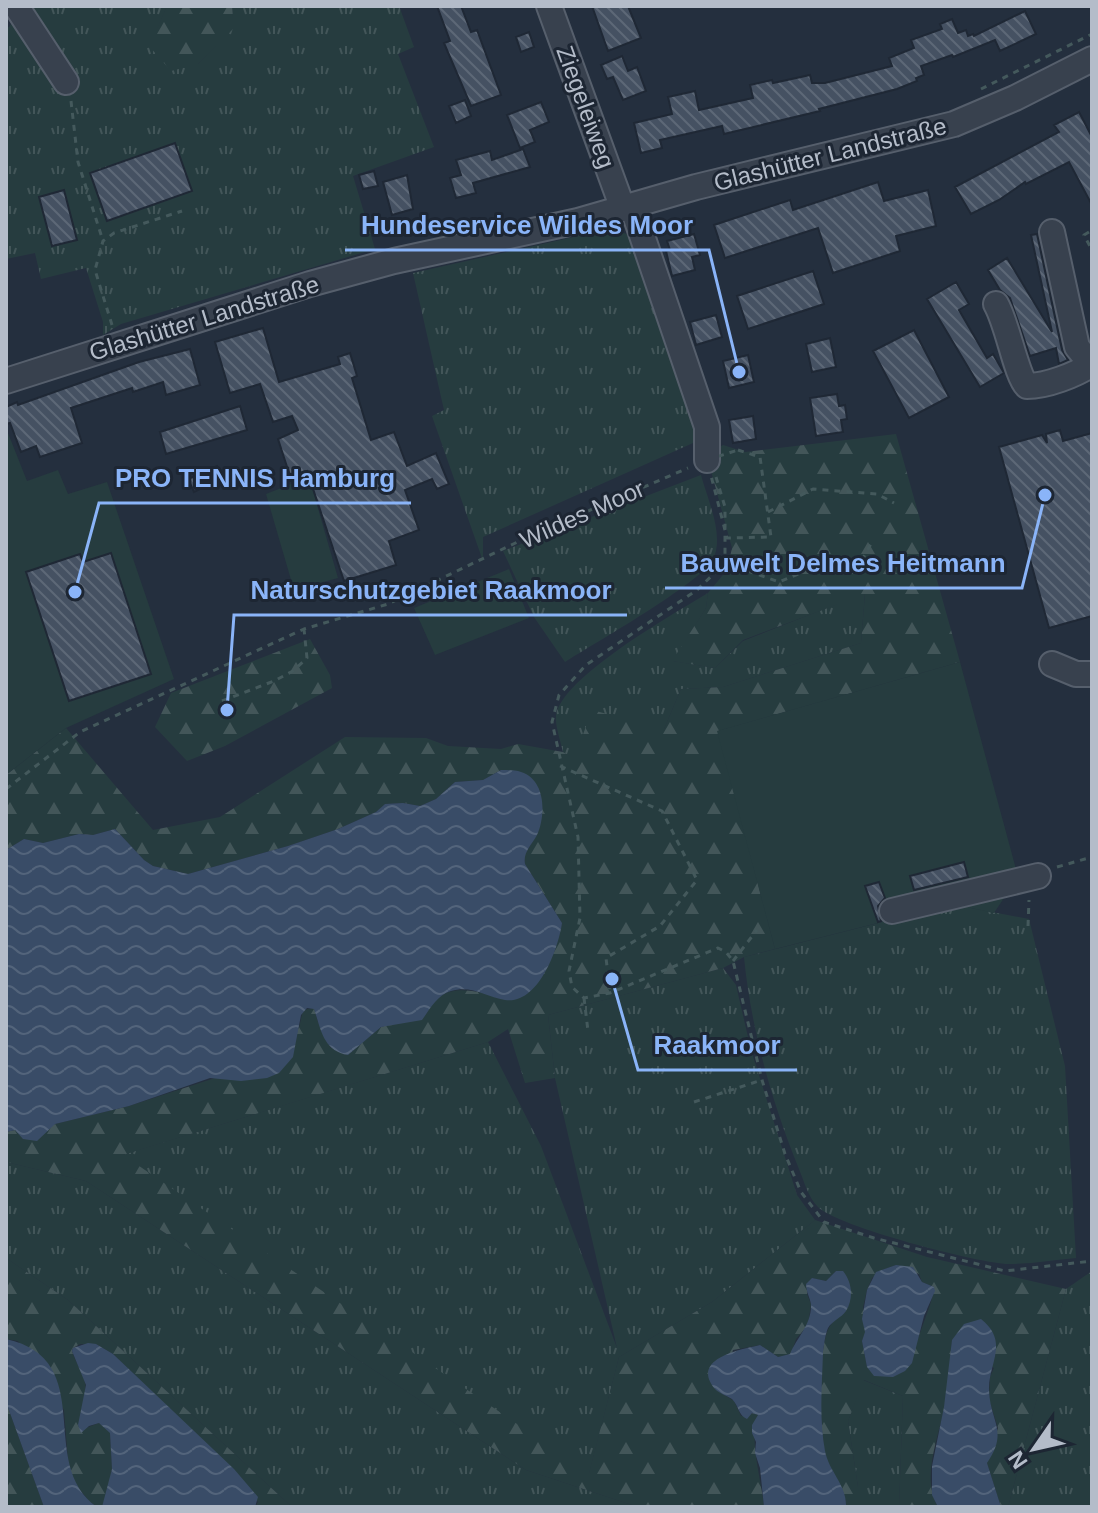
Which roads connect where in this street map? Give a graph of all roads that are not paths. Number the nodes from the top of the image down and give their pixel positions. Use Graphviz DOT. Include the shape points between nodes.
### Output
graph roads {
  1 [pos="16,6"];
  2 [pos="549,6"];
  3 [pos="1092,59"];
  4 [pos="66,82"];
  5 [pos="628,208"];
  6 [pos="1052,232"];
  7 [pos="996,304"];
  8 [pos="1092,362"];
  9 [pos="6,381"];
  10 [pos="707,460"];
  11 [pos="1052,664"];
  12 [pos="1092,674"];
  13 [pos="1038,876"];
  14 [pos="892,911"];
  1 -- 4 [label="street"];
  2 -- 5 [label="street, Ziegeleiweg"];
  3 -- 5 [label="street, Glashütter Landstraße" via="954,124"];
  5 -- 9 [label="street, Glashütter Landstraße" via="310,284"];
  5 -- 10 [label="street" via="707,427"];
  6 -- 8 [label="street" via="1077,347"];
  7 -- 8 [label="street" via="1027,386"];
  11 -- 12 [label="street"];
  13 -- 14 [label="street"];
}
